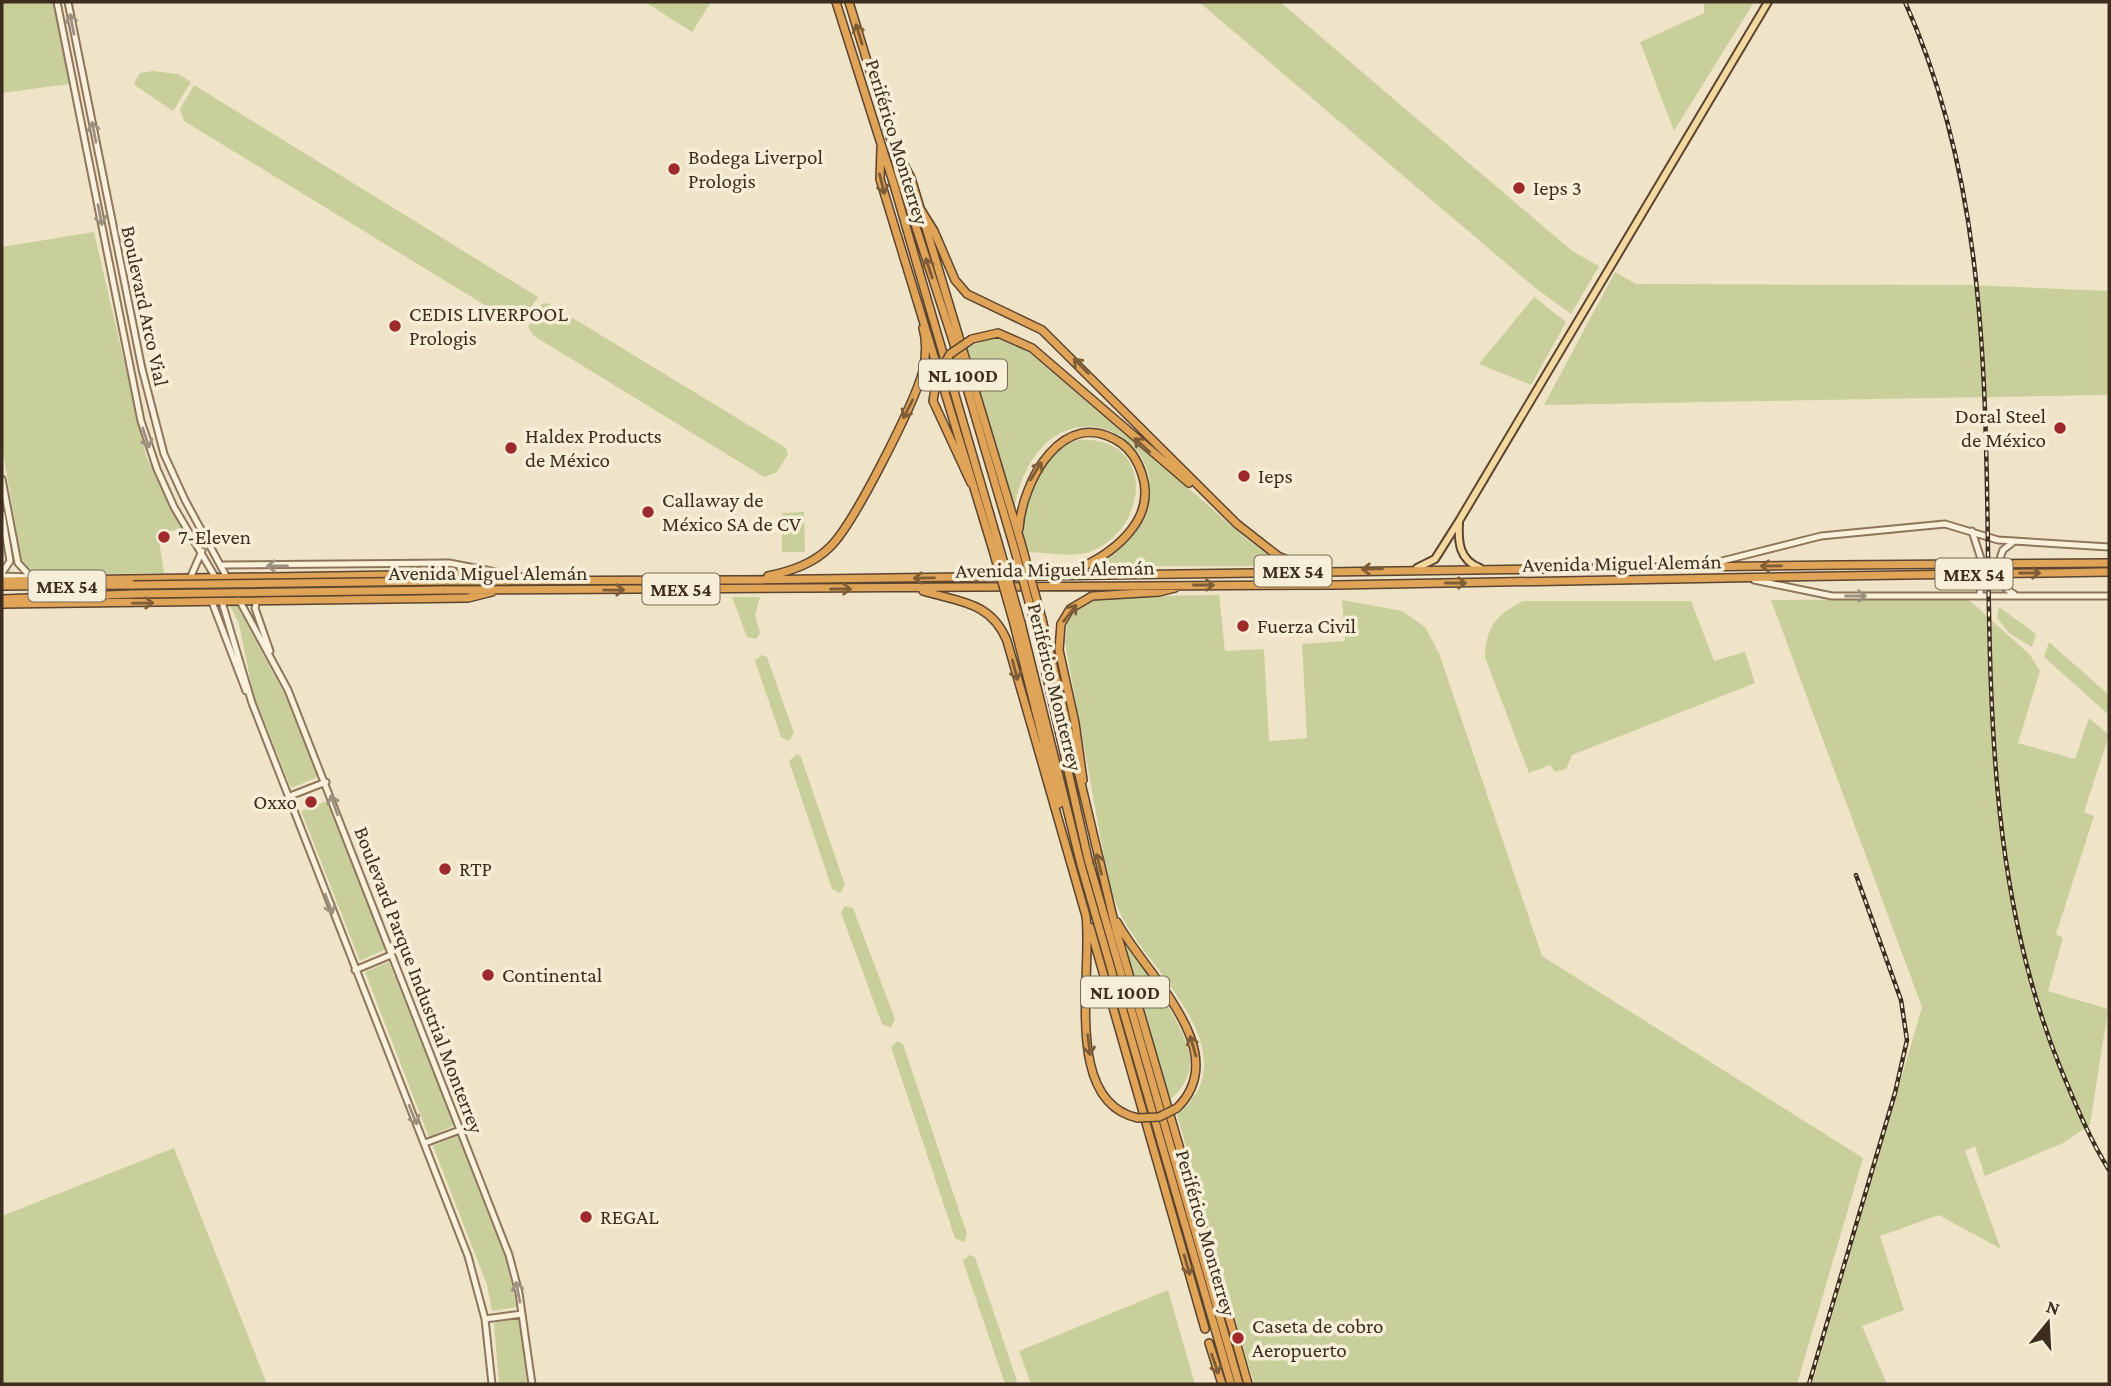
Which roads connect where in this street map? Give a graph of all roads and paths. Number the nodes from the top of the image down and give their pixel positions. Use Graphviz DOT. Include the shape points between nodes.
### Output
graph roads {
  1 [pos="57,2"];
  2 [pos="68,2"];
  3 [pos="835,2"];
  4 [pos="849,2"];
  5 [pos="1768,2"];
  6 [pos="892,143"];
  7 [pos="881,148"];
  8 [pos="921,210"];
  9 [pos="116,248"];
  10 [pos="107,250"];
  11 [pos="916,296"];
  12 [pos="2,479"];
  13 [pos="1196,486"];
  14 [pos="980,502"];
  15 [pos="2,514"];
  16 [pos="1459,521"];
  17 [pos="1972,531"];
  18 [pos="1017,541"];
  19 [pos="2016,542"];
  20 [pos="996,546"];
  21 [pos="2109,547"];
  22 [pos="202,551"];
  23 [pos="2109,563"];
  24 [pos="223,565"];
  25 [pos="332,566"];
  26 [pos="1480,568"];
  27 [pos="1674,568"];
  28 [pos="1415,569"];
  29 [pos="1318,570"];
  30 [pos="2109,572"];
  31 [pos="1064,574"];
  32 [pos="214,575"];
  33 [pos="228,575"];
  34 [pos="258,575"];
  35 [pos="191,576"];
  36 [pos="309,576"];
  37 [pos="31,577"];
  38 [pos="1741,578"];
  39 [pos="2,579"];
  40 [pos="43,579"];
  41 [pos="746,580"];
  42 [pos="511,581"];
  43 [pos="541,581"];
  44 [pos="1181,585"];
  45 [pos="133,589"];
  46 [pos="916,589"];
  47 [pos="496,590"];
  48 [pos="1980,595"];
  49 [pos="2016,596"];
  50 [pos="2109,596"];
  51 [pos="2,599"];
  52 [pos="239,600"];
  53 [pos="259,600"];
  54 [pos="222,601"];
  55 [pos="212,602"];
  56 [pos="195,603"];
  57 [pos="2,604"];
  58 [pos="1038,619"];
  59 [pos="1017,623"];
  60 [pos="278,671"];
  61 [pos="252,703"];
  62 [pos="326,782"];
  63 [pos="290,796"];
  64 [pos="1089,822"];
  65 [pos="1068,850"];
  66 [pos="1110,905"];
  67 [pos="1086,916"];
  68 [pos="391,955"];
  69 [pos="355,970"];
  70 [pos="460,1130"];
  71 [pos="425,1143"];
  72 [pos="522,1314"];
  73 [pos="485,1319"];
  74 [pos="1205,1329"];
  75 [pos="1233,1331"];
  76 [pos="1209,1343"];
  77 [pos="1237,1345"];
  78 [pos="492,1384"];
  79 [pos="531,1384"];
  80 [pos="1222,1384"];
  81 [pos="1231,1384"];
  82 [pos="1239,1384"];
  83 [pos="1248,1384"];
  1 -- 10 [label="street, Boulevard Arco Vial, one-way"];
  9 -- 2 [label="street, Boulevard Arco Vial, one-way"];
  3 -- 7 [label="highway, Periférico Monterrey / NL 100D"];
  6 -- 4 [label="highway, Periférico Monterrey / NL 100D, one-way"];
  5 -- 16 [label="main road"];
  6 -- 8 [label="highway" via="908,169"];
  18 -- 6 [label="highway, Periférico Monterrey / NL 100D, one-way"];
  7 -- 11 [label="highway, one-way" via="880,179"];
  7 -- 20 [label="highway, Periférico Monterrey / NL 100D"];
  13 -- 8 [label="highway, one-way" via="1059,343 1032,323 984,304 962,289"];
  8 -- 18 [label="highway"];
  9 -- 10 [label="street"];
  9 -- 24 [label="street, Boulevard Arco Vial" via="164,454"];
  10 -- 22 [label="street, Boulevard Arco Vial, one-way" via="141,421 174,507"];
  11 -- 14 [label="highway"];
  11 -- 41 [label="highway, one-way" via="925,342 923,370 913,399 846,528 832,546 807,564"];
  12 -- 37 [label="street" via="18,563"];
  13 -- 14 [label="highway, one-way, bridge" via="1032,348 998,334 972,339 950,354 937,377 933,401"];
  13 -- 29 [label="highway" via="1269,550"];
  14 -- 20 [label="highway"];
  15 -- 39 [label="street" via="10,557"];
  16 -- 26 [label="main road" via="1461,550"];
  16 -- 28 [label="main road" via="1435,559"];
  17 -- 19 [label="street"];
  17 -- 27 [label="street" via="1945,524 1851,532 1723,562"];
  17 -- 48 [label="street" via="1982,562"];
  18 -- 31 [label="highway, one-way" via="1029,483 1058,445 1087,435 1123,444 1135,458 1145,483 1141,512 1127,536 1107,554"];
  18 -- 58 [label="highway, Periférico Monterrey / NL 100D, bridge"];
  19 -- 21 [label="street"];
  19 -- 49 [label="street" via="2004,547 1999,569 2002,585"];
  20 -- 59 [label="highway, Periférico Monterrey / NL 100D, bridge"];
  22 -- 32 [label="street, Boulevard Arco Vial"];
  22 -- 35 [label="street"];
  23 -- 27 [label="highway, Avenida Miguel Alemán / MEX 54, one-way, bridge"];
  25 -- 24 [label="street, one-way"];
  24 -- 33 [label="street, Boulevard Arco Vial"];
  25 -- 36 [label="street"];
  25 -- 43 [label="street" via="449,563"];
  26 -- 27 [label="highway, Avenida Miguel Alemán / MEX 54"];
  26 -- 28 [label="highway, Avenida Miguel Alemán / MEX 54"];
  28 -- 29 [label="highway, Avenida Miguel Alemán / MEX 54, one-way"];
  29 -- 31 [label="highway, Avenida Miguel Alemán / MEX 54"];
  38 -- 30 [label="highway, Avenida Miguel Alemán / MEX 54, one-way, bridge"];
  31 -- 41 [label="highway, Avenida Miguel Alemán / MEX 54, one-way"];
  32 -- 33 [label="highway"];
  32 -- 35 [label="highway"];
  32 -- 54 [label="street, Boulevard Arco Vial"];
  33 -- 34 [label="highway"];
  33 -- 52 [label="street, Boulevard Arco Vial"];
  34 -- 36 [label="highway"];
  34 -- 53 [label="highway" via="246,588"];
  35 -- 40 [label="highway"];
  35 -- 56 [label="highway" via="197,588"];
  36 -- 42 [label="highway" via="459,574"];
  37 -- 39 [label="street"];
  37 -- 40 [label="street"];
  44 -- 38 [label="highway, Avenida Miguel Alemán / MEX 54, one-way"];
  38 -- 48 [label="street, one-way" via="1832,596"];
  39 -- 40 [label="highway"];
  39 -- 45 [label="highway, Avenida Miguel Alemán / MEX 54"];
  41 -- 43 [label="highway, Avenida Miguel Alemán / MEX 54"];
  42 -- 43 [label="highway, Avenida Miguel Alemán / MEX 54"];
  42 -- 45 [label="highway, Avenida Miguel Alemán / MEX 54, bridge"];
  44 -- 46 [label="highway, Avenida Miguel Alemán / MEX 54"];
  64 -- 44 [label="highway, one-way" via="1059,650 1061,624 1076,604 1092,596 1165,591"];
  45 -- 47 [label="highway, Avenida Miguel Alemán / MEX 54, bridge"];
  45 -- 51 [label="highway, Avenida Miguel Alemán / MEX 54"];
  47 -- 46 [label="highway, Avenida Miguel Alemán / MEX 54, one-way"];
  46 -- 65 [label="highway, one-way" via="973,603 994,618 1004,633"];
  47 -- 53 [label="highway" via="474,598"];
  48 -- 49 [label="street"];
  49 -- 50 [label="street"];
  52 -- 53 [label="highway"];
  52 -- 54 [label="highway"];
  52 -- 60 [label="street, Boulevard Parque Industrial Monterrey"];
  53 -- 60 [label="street" via="258,618"];
  54 -- 55 [label="highway"];
  54 -- 61 [label="street"];
  55 -- 56 [label="highway"];
  55 -- 61 [label="street"];
  57 -- 56 [label="highway, one-way"];
  58 -- 64 [label="highway"];
  58 -- 82 [label="highway, Periférico Monterrey / NL 100D" via="1088,859"];
  59 -- 65 [label="highway"];
  59 -- 81 [label="highway, Periférico Monterrey / NL 100D"];
  60 -- 62 [label="street, Boulevard Parque Industrial Monterrey"];
  61 -- 63 [label="street"];
  62 -- 63 [label="street"];
  68 -- 62 [label="street, Boulevard Parque Industrial Monterrey, one-way"];
  63 -- 69 [label="street, one-way"];
  66 -- 64 [label="highway, one-way"];
  65 -- 67 [label="highway"];
  67 -- 66 [label="highway, one-way, bridge" via="1086,1012 1093,1075 1104,1100 1118,1111 1138,1118 1159,1117 1177,1108 1191,1092 1197,1074 1190,1035"];
  66 -- 75 [label="highway"];
  67 -- 74 [label="highway, one-way"];
  68 -- 69 [label="street"];
  68 -- 70 [label="street, Boulevard Parque Industrial Monterrey"];
  69 -- 71 [label="street, one-way"];
  70 -- 71 [label="street"];
  72 -- 70 [label="street, Boulevard Parque Industrial Monterrey, one-way" via="509,1255"];
  71 -- 73 [label="street" via="468,1256"];
  72 -- 73 [label="street"];
  72 -- 79 [label="street, Boulevard Parque Industrial Monterrey"];
  73 -- 78 [label="street"];
  76 -- 80 [label="highway, one-way"];
  77 -- 83 [label="highway"];
}
